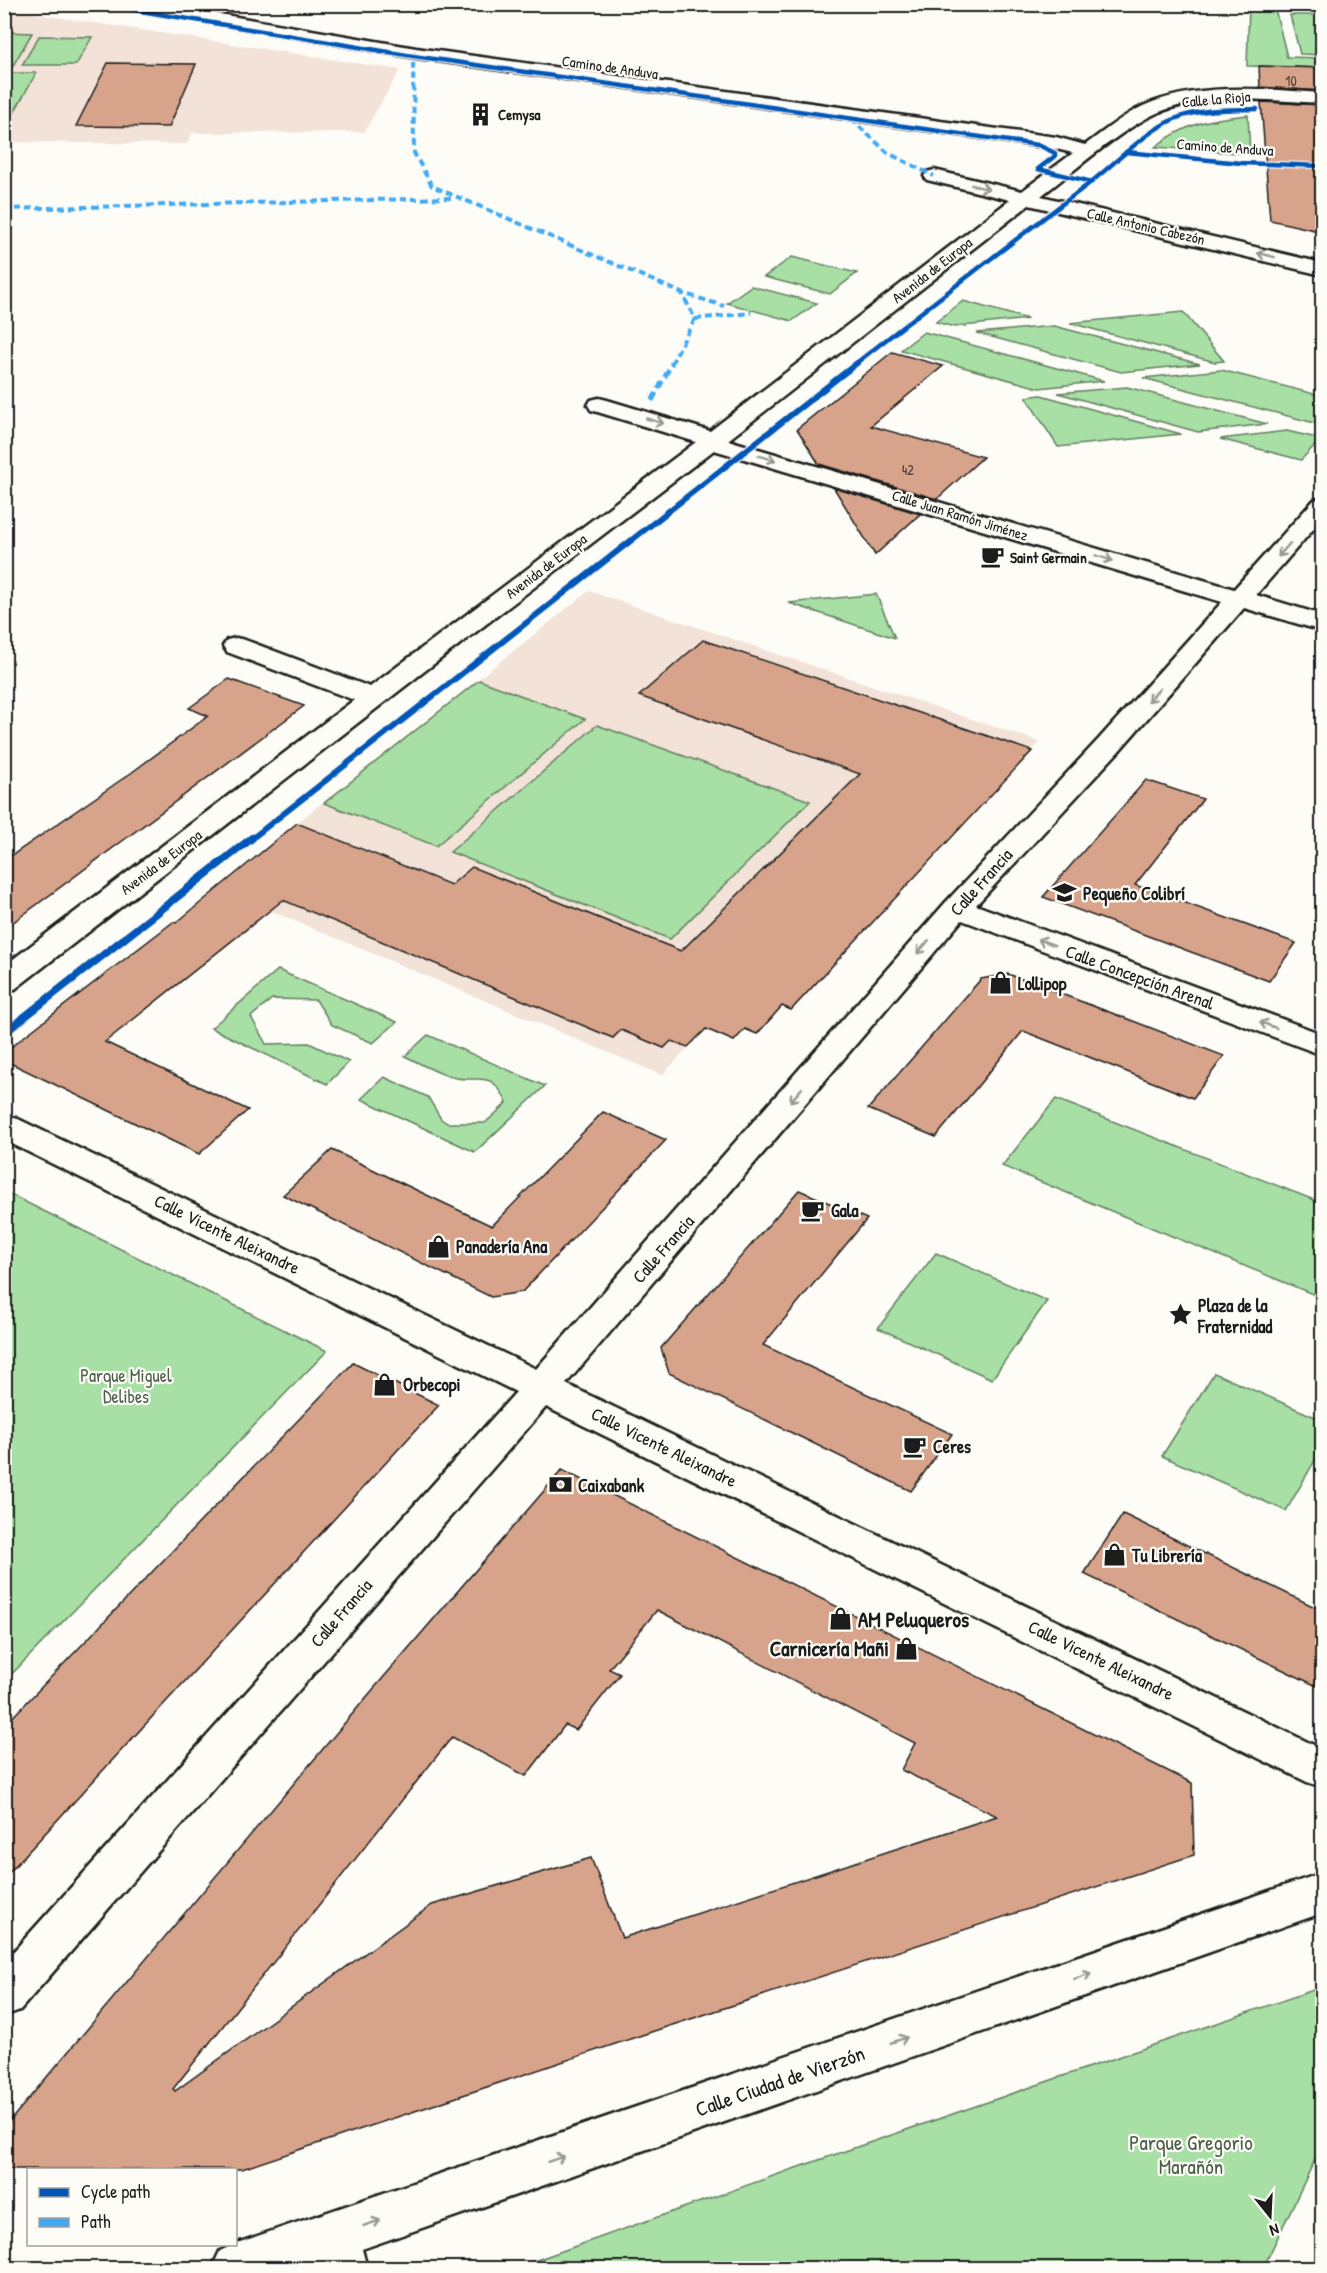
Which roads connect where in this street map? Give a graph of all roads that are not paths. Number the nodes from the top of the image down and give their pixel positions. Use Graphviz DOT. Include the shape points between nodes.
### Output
graph roads {
  1 [pos="128,4"];
  2 [pos="1323,98"];
  3 [pos="1088,151"];
  4 [pos="934,176"];
  5 [pos="1025,198"];
  6 [pos="1323,269"];
  7 [pos="599,405"];
  8 [pos="711,441"];
  9 [pos="1323,505"];
  10 [pos="1240,599"];
  11 [pos="1323,623"];
  12 [pos="237,646"];
  13 [pos="374,698"];
  14 [pos="957,908"];
  15 [pos="4,982"];
  16 [pos="1323,1045"];
  17 [pos="4,1126"];
  18 [pos="543,1387"];
  19 [pos="1323,1769"];
  20 [pos="1323,1893"];
  21 [pos="4,1995"];
  22 [pos="339,2252"];
  23 [pos="237,2268"];
  1 -- 3 [label="street, Camino de Anduva" via="426,54 1056,143"];
  2 -- 3 [label="street, Calle la Rioja" via="1223,96 1172,103 1144,112"];
  3 -- 5 [label="street, Avenida de Europa"];
  4 -- 5 [label="street, Calle Antonio Cabezón, one-way"];
  6 -- 5 [label="street, Calle Antonio Cabezón, one-way"];
  5 -- 8 [label="street, Avenida de Europa"];
  7 -- 8 [label="street, Calle Juan Ramón Jiménez, one-way"];
  8 -- 10 [label="street, Calle Juan Ramón Jiménez, one-way"];
  8 -- 13 [label="street, Avenida de Europa"];
  9 -- 10 [label="street, Calle Francia, one-way"];
  10 -- 11 [label="street, Calle Juan Ramón Jiménez"];
  10 -- 14 [label="street, Calle Francia, one-way"];
  12 -- 13 [label="street"];
  13 -- 15 [label="street, Avenida de Europa"];
  16 -- 14 [label="street, Calle Concepción Arenal, one-way"];
  14 -- 18 [label="street, Calle Francia, one-way"];
  17 -- 18 [label="street, Calle Vicente Aleixandre"];
  18 -- 19 [label="street, Calle Vicente Aleixandre"];
  18 -- 21 [label="street, Calle Francia"];
  22 -- 20 [label="street, Calle Ciudad de Vierzón, one-way"];
  22 -- 23 [label="street, Calle Ciudad de Vierzón"];
}
